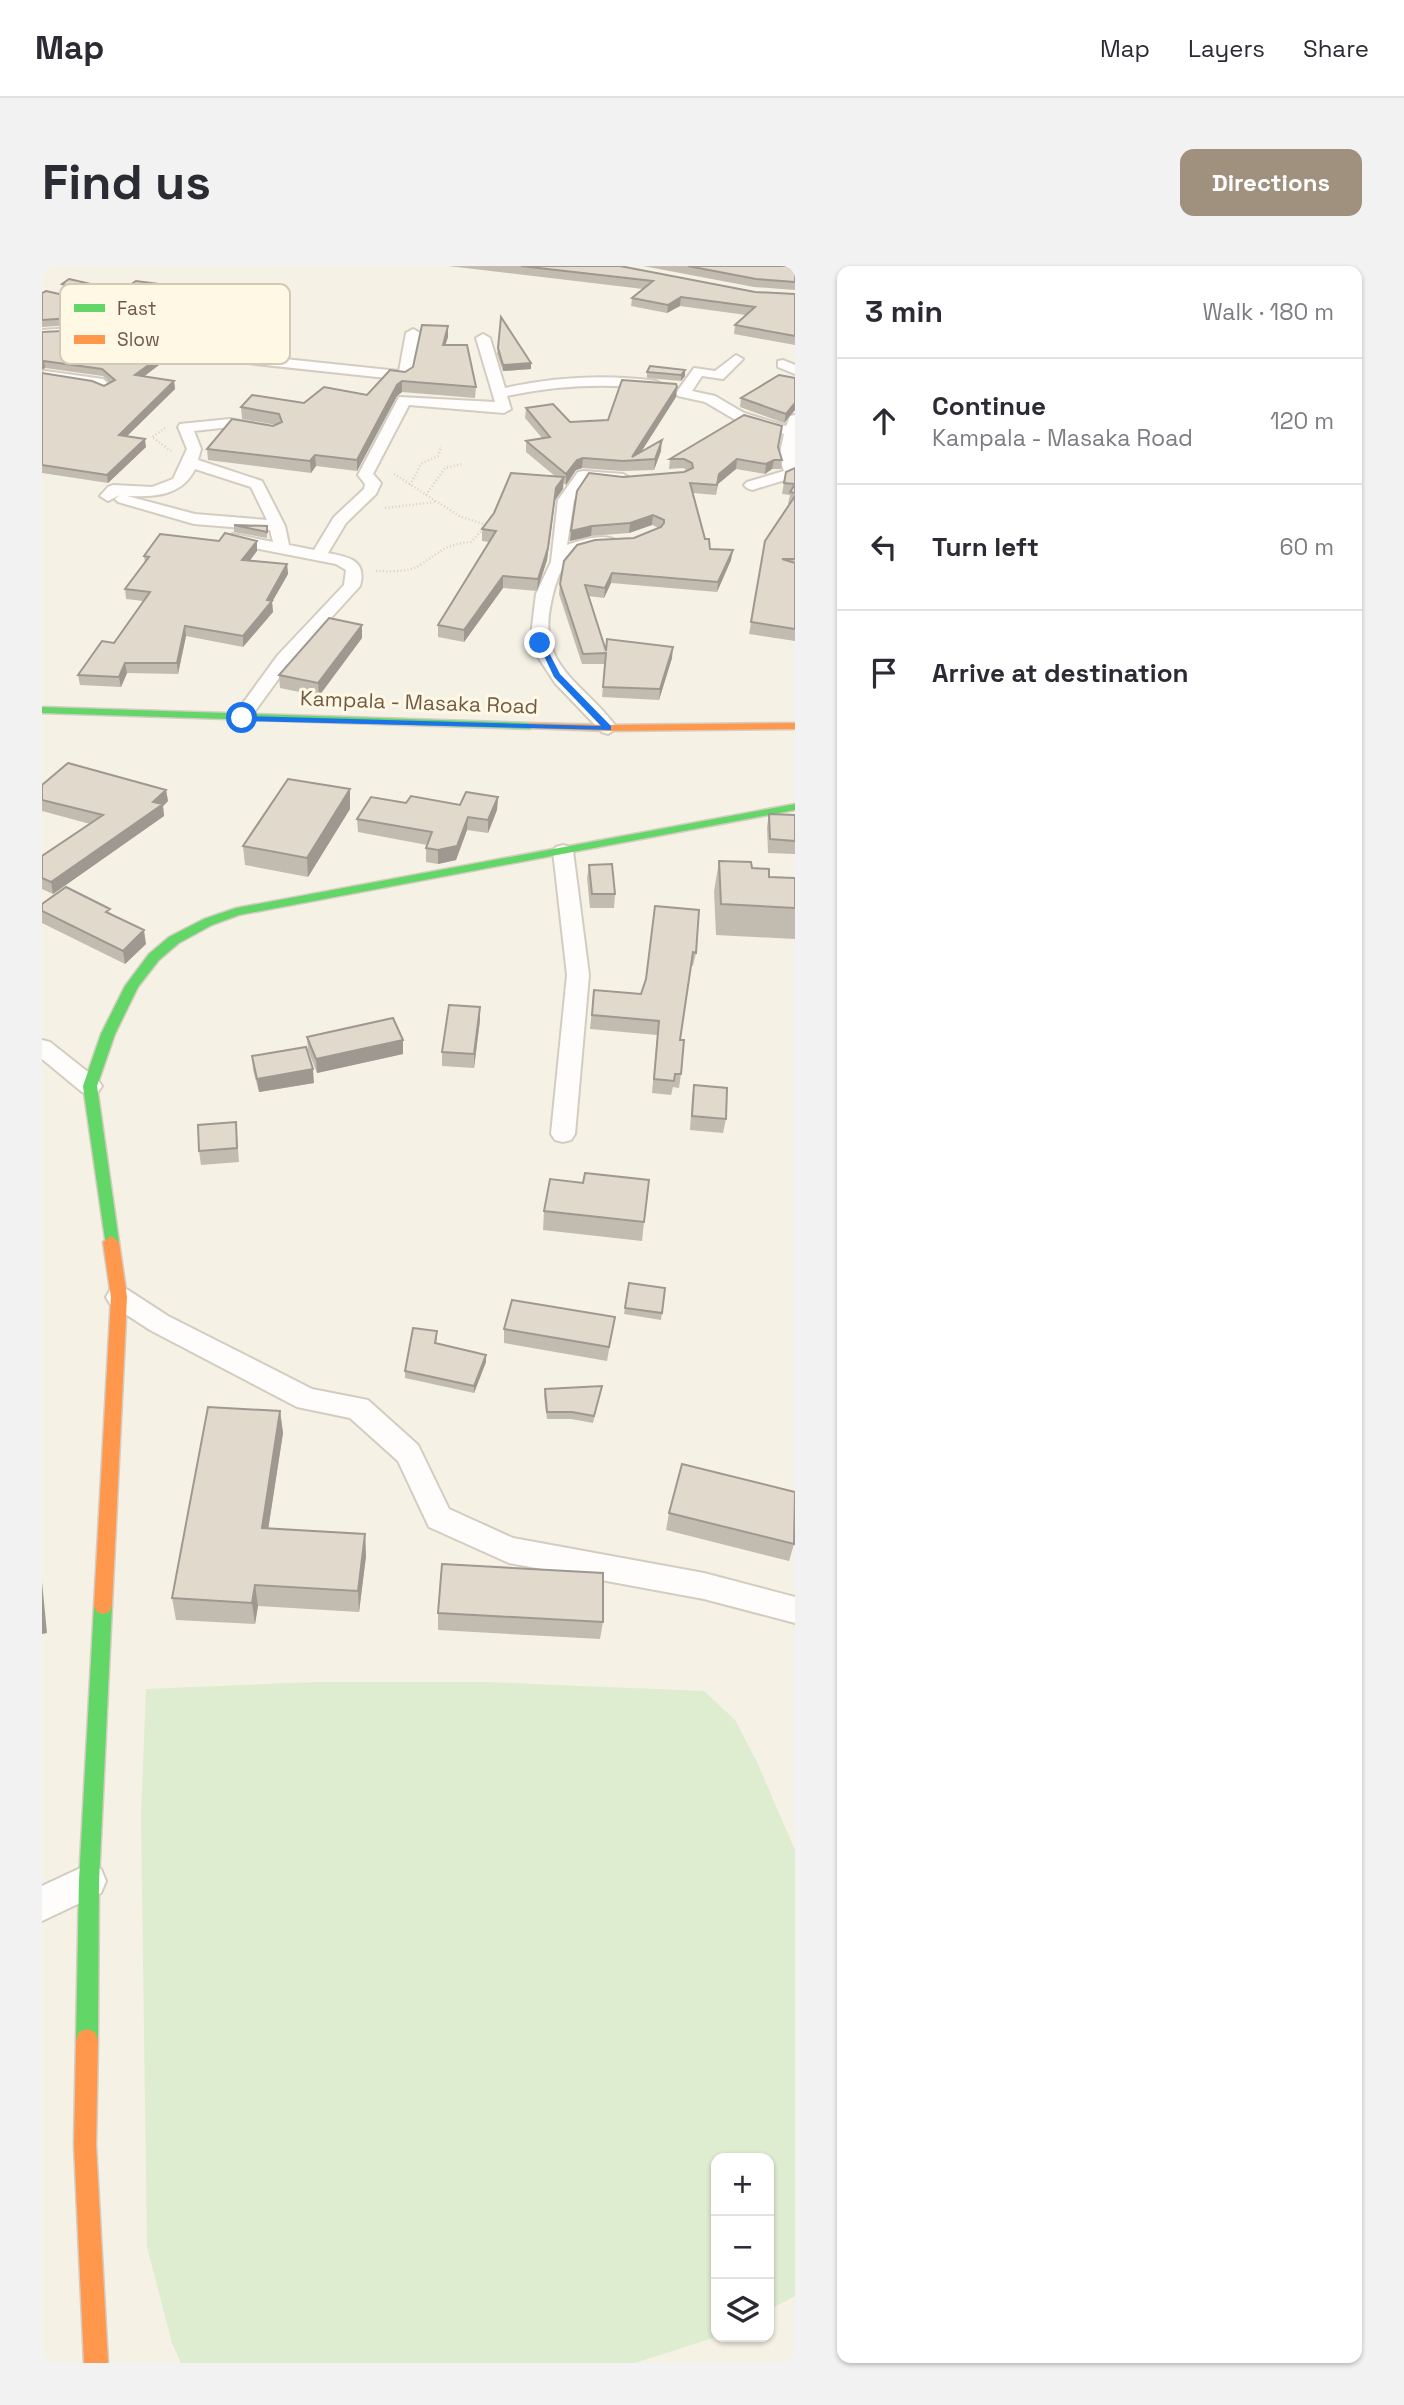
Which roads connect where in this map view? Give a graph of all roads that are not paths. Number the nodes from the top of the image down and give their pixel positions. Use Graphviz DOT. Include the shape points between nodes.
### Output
graph roads {
  1 [pos="60,333"];
  2 [pos="414,333"];
  3 [pos="42,334"];
  4 [pos="483,338"];
  5 [pos="42,359"];
  6 [pos="737,359"];
  7 [pos="290,364"];
  8 [pos="44,377"];
  9 [pos="106,388"];
  10 [pos="686,389"];
  11 [pos="505,406"];
  12 [pos="793,425"];
  13 [pos="274,431"];
  14 [pos="190,462"];
  15 [pos="793,472"];
  16 [pos="634,478"];
  17 [pos="752,485"];
  18 [pos="277,526"];
  19 [pos="233,539"];
  20 [pos="631,541"];
  21 [pos="282,549"];
  22 [pos="318,556"];
  23 [pos="557,560"];
  24 [pos="42,710"];
  25 [pos="242,718"];
  26 [pos="795,726"];
  27 [pos="608,728"];
  28 [pos="795,807"];
  29 [pos="563,851"];
  30 [pos="42,1047"];
  31 [pos="90,1086"];
  32 [pos="563,1134"];
  33 [pos="119,1297"];
  34 [pos="795,1610"];
  35 [pos="89,1881"];
  36 [pos="42,1904"];
  37 [pos="96,2363"];
  1 -- 3 [label="street"];
  2 -- 7 [label="street" via="405,376"];
  4 -- 11 [label="street"];
  5 -- 8 [label="street" via="48,364"];
  6 -- 10 [label="street" via="719,376 699,371"];
  8 -- 9 [label="street" via="98,382"];
  10 -- 11 [label="street" via="615,381 544,384"];
  10 -- 12 [label="street" via="683,393 710,399 739,416"];
  11 -- 22 [label="street" via="404,400 365,475 373,483 371,491 340,520"];
  12 -- 15 [label="street" via="786,457"];
  13 -- 14 [label="street" via="230,423 185,427 194,449"];
  14 -- 18 [label="street" via="257,484"];
  14 -- 18 [label="street" via="183,479 170,488 113,490 108,496 194,519"];
  15 -- 17 [label="street"];
  16 -- 23 [label="street" via="583,475 566,500"];
  18 -- 21 [label="street"];
  19 -- 21 [label="street"];
  20 -- 23 [label="street" via="585,544"];
  21 -- 22 [label="street"];
  22 -- 25 [label="street" via="341,560 354,571 352,586 284,659"];
  23 -- 27 [label="street" via="540,610 540,643 557,675"];
  24 -- 25 [label="street, Kampala - Masaka Road"];
  25 -- 27 [label="street, Kampala - Masaka Road"];
  26 -- 27 [label="street, Kampala - Masaka Road"];
  28 -- 29 [label="street"];
  29 -- 31 [label="street" via="236,912 208,922 174,940 132,986 108,1034"];
  29 -- 32 [label="street" via="578,975"];
  30 -- 31 [label="street"];
  31 -- 33 [label="street"];
  33 -- 34 [label="street" via="159,1323 307,1399 358,1408 408,1453 439,1518 509,1550 704,1586"];
  33 -- 35 [label="street"];
  35 -- 36 [label="street"];
  35 -- 37 [label="street" via="85,2145"];
}
